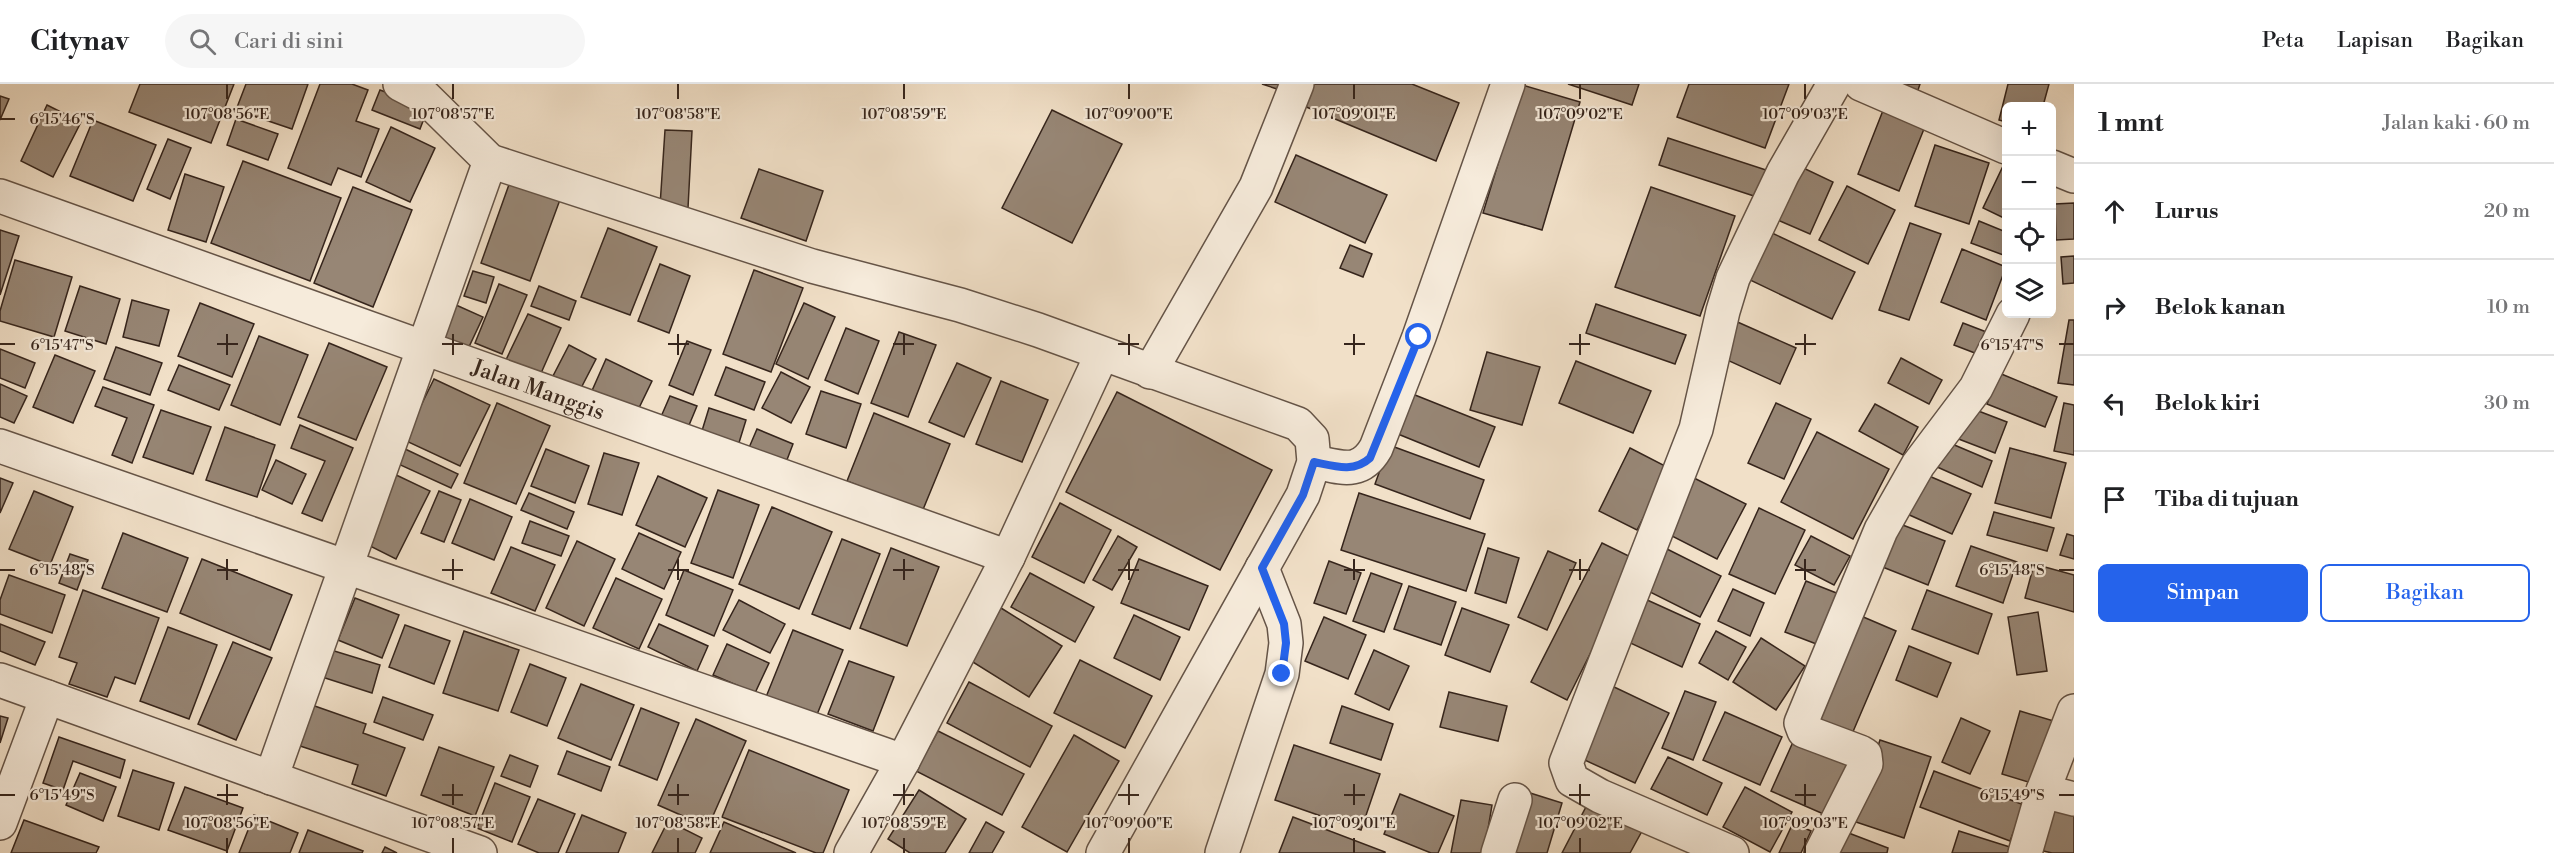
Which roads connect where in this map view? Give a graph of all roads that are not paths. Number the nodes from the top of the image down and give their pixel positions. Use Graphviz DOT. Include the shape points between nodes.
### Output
graph roads {
  1 [pos="400,84"];
  2 [pos="1297,84"];
  3 [pos="1508,84"];
  4 [pos="1834,84"];
  5 [pos="1861,84"];
  6 [pos="2002,145"];
  7 [pos="490,161"];
  8 [pos="0,196"];
  9 [pos="2011,318"];
  10 [pos="424,348"];
  11 [pos="1102,354"];
  12 [pos="1150,372"];
  13 [pos="0,446"];
  14 [pos="1314,462"];
  15 [pos="1008,557"];
  16 [pos="346,567"];
  17 [pos="1262,568"];
  18 [pos="0,680"];
  19 [pos="47,697"];
  20 [pos="2074,711"];
  21 [pos="903,761"];
  22 [pos="271,778"];
  23 [pos="2059,795"];
  24 [pos="1515,800"];
  25 [pos="0,823"];
  26 [pos="480,853"];
  27 [pos="851,853"];
  28 [pos="1103,853"];
  29 [pos="1222,853"];
  30 [pos="1498,853"];
  31 [pos="1732,853"];
  32 [pos="1821,853"];
  33 [pos="2025,853"];
  1 -- 7 [label="street" via="425,97"];
  2 -- 12 [label="street" via="1256,187"];
  3 -- 14 [label="street" via="1376,448 1363,465 1348,468"];
  4 -- 31 [label="street" via="1783,173 1733,278 1696,429 1566,763 1572,780 1600,796"];
  5 -- 6 [label="street"];
  7 -- 10 [label="street"];
  7 -- 11 [label="street" via="812,266 960,305"];
  8 -- 10 [label="street, Jalan Manggis"];
  9 -- 32 [label="street" via="1976,388 1918,465 1881,530 1801,723 1804,731 1860,752 1866,759"];
  10 -- 15 [label="street, Jalan Manggis"];
  10 -- 16 [label="street"];
  11 -- 12 [label="street"];
  11 -- 15 [label="street"];
  12 -- 14 [label="street" via="1298,424 1312,439"];
  13 -- 16 [label="street"];
  14 -- 17 [label="street" via="1303,495"];
  15 -- 21 [label="street"];
  16 -- 21 [label="street"];
  16 -- 22 [label="street"];
  17 -- 28 [label="street"];
  17 -- 29 [label="street" via="1284,624 1282,674"];
  18 -- 19 [label="street"];
  19 -- 22 [label="street"];
  19 -- 25 [label="street"];
  20 -- 23 [label="street"];
  21 -- 27 [label="street"];
  22 -- 26 [label="street"];
  23 -- 33 [label="street"];
  24 -- 30 [label="street"];
}
